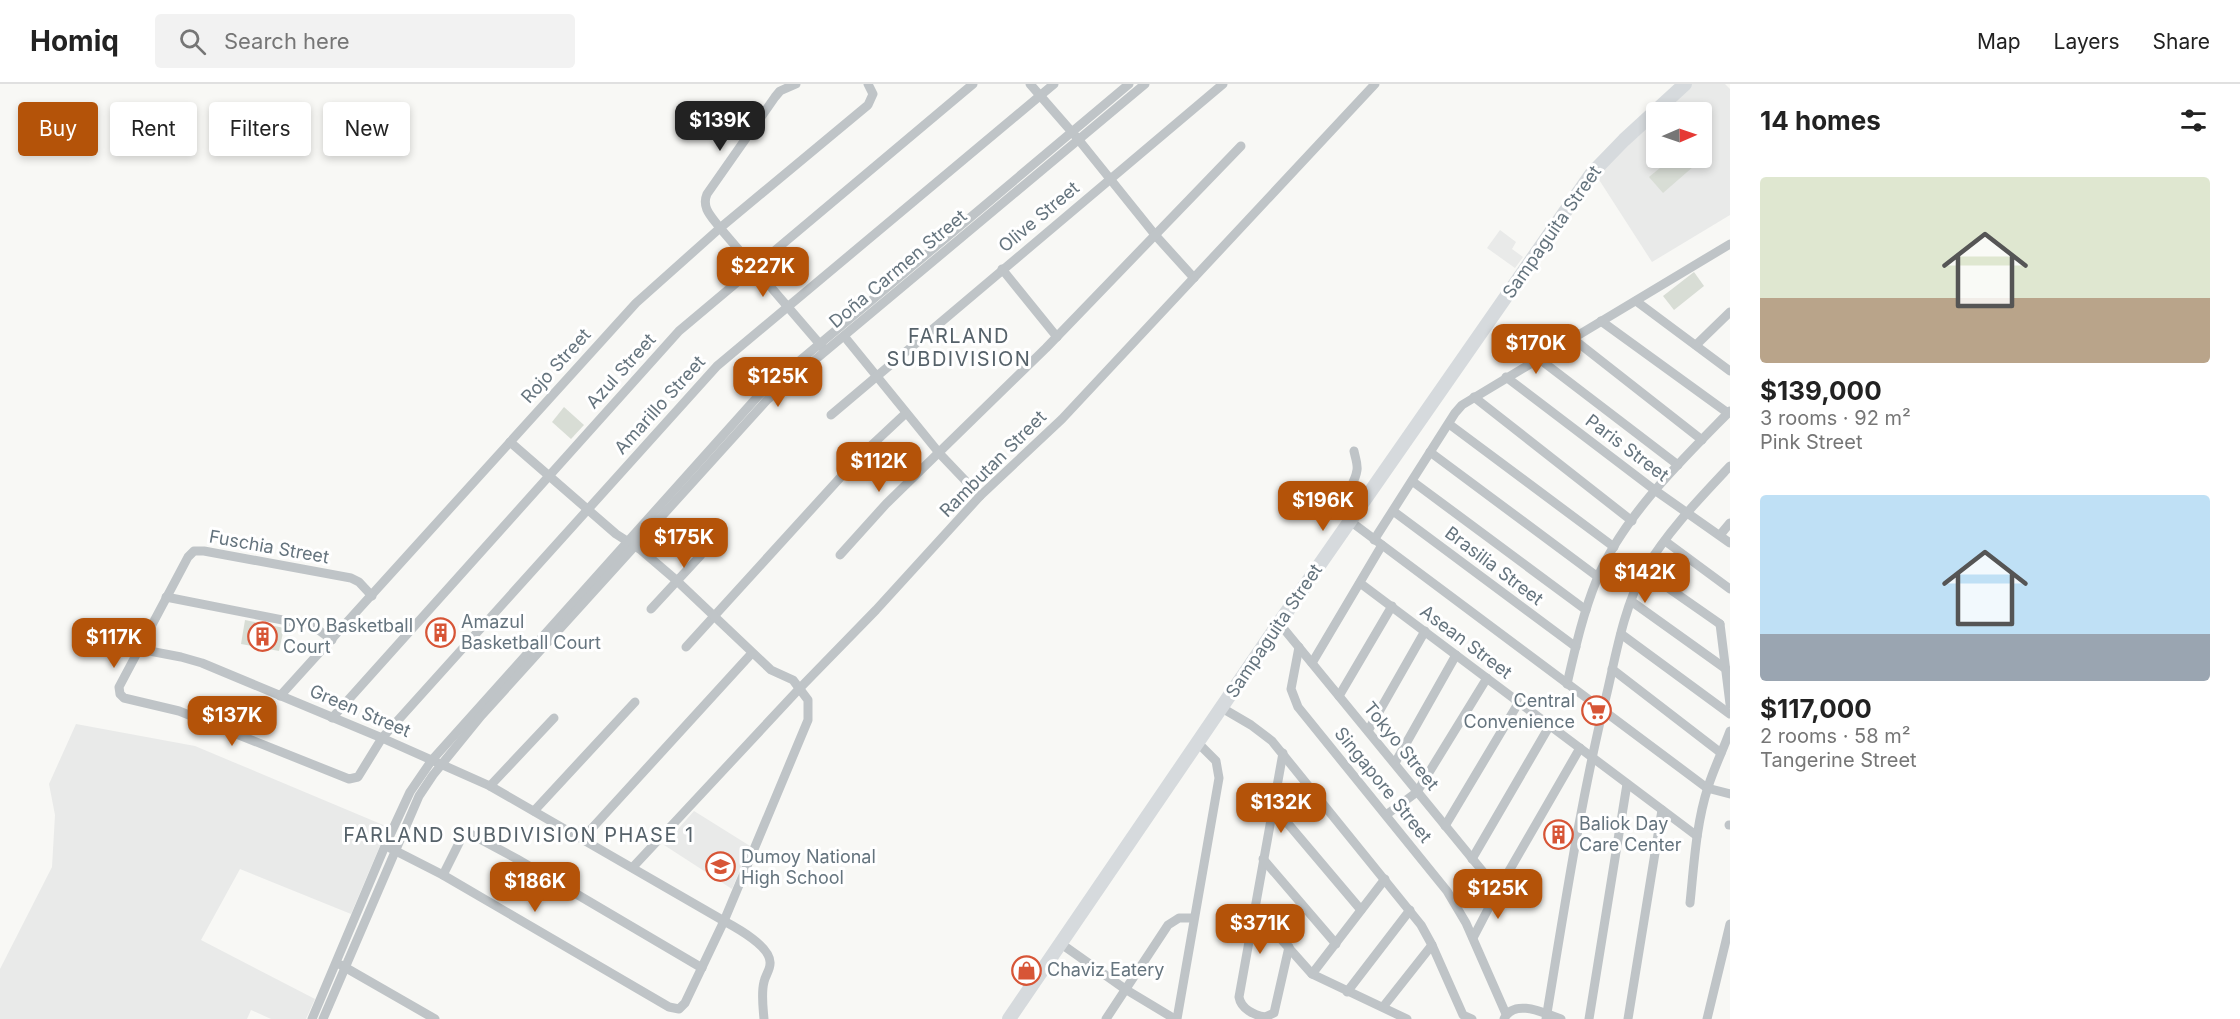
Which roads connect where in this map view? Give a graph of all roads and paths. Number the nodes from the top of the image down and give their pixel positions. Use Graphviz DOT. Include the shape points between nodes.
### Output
graph roads {
  1 [pos="796,84"];
  2 [pos="868,84"];
  3 [pos="972,84"];
  4 [pos="1030,84"];
  5 [pos="1054,84"];
  6 [pos="1129,84"];
  7 [pos="1145,84"];
  8 [pos="1223,84"];
  9 [pos="1684,84"];
  10 [pos="1370,86"];
  11 [pos="1040,96"];
  12 [pos="1071,131"];
  13 [pos="1078,139"];
  14 [pos="1241,146"];
  15 [pos="1109,179"];
  16 [pos="720,228"];
  17 [pos="1156,236"];
  18 [pos="1730,244"];
  19 [pos="754,267"];
  20 [pos="1002,269"];
  21 [pos="1194,278"];
  22 [pos="1636,301"];
  23 [pos="788,306"];
  24 [pos="1730,312"];
  25 [pos="1601,321"];
  26 [pos="844,336"];
  27 [pos="1057,337"];
  28 [pos="1572,338"];
  29 [pos="1696,345"];
  30 [pos="823,347"];
  31 [pos="1538,358"];
  32 [pos="1728,366"];
  33 [pos="876,375"];
  34 [pos="1506,377"];
  35 [pos="1474,397"];
  36 [pos="906,412"];
  37 [pos="1729,412"];
  38 [pos="831,415"];
  39 [pos="1449,424"];
  40 [pos="1702,440"];
  41 [pos="510,442"];
  42 [pos="1354,451"];
  43 [pos="1430,452"];
  44 [pos="940,454"];
  45 [pos="1678,465"];
  46 [pos="1730,466"];
  47 [pos="550,475"];
  48 [pos="1412,481"];
  49 [pos="1656,491"];
  50 [pos="980,496"];
  51 [pos="589,509"];
  52 [pos="1393,511"];
  53 [pos="1686,513"];
  54 [pos="1352,518"];
  55 [pos="1632,521"];
  56 [pos="1730,524"];
  57 [pos="1720,535"];
  58 [pos="1665,541"];
  59 [pos="1378,543"];
  60 [pos="1730,543"];
  61 [pos="631,544"];
  62 [pos="1614,547"];
  63 [pos="701,555"];
  64 [pos="840,555"];
  65 [pos="1644,572"];
  66 [pos="1598,577"];
  67 [pos="676,580"];
  68 [pos="1360,583"];
  69 [pos="1730,590"];
  70 [pos="372,596"];
  71 [pos="166,597"];
  72 [pos="1631,602"];
  73 [pos="1392,606"];
  74 [pos="651,609"];
  75 [pos="1586,610"];
  76 [pos="715,617"];
  77 [pos="1730,622"];
  78 [pos="1279,623"];
  79 [pos="1720,624"];
  80 [pos="1425,631"];
  81 [pos="1620,634"];
  82 [pos="332,640"];
  83 [pos="687,647"];
  84 [pos="1299,647"];
  85 [pos="1576,647"];
  86 [pos="139,649"];
  87 [pos="752,652"];
  88 [pos="1456,655"];
  89 [pos="1312,663"];
  90 [pos="518,669"];
  91 [pos="1612,669"];
  92 [pos="1726,669"];
  93 [pos="1487,678"];
  94 [pos="1567,684"];
  95 [pos="799,689"];
  96 [pos="280,696"];
  97 [pos="1339,696"];
  98 [pos="635,702"];
  99 [pos="1519,702"];
  100 [pos="1730,704"];
  101 [pos="1222,708"];
  102 [pos="1602,711"];
  103 [pos="1730,714"];
  104 [pos="332,718"];
  105 [pos="554,718"];
  106 [pos="1550,725"];
  107 [pos="1368,731"];
  108 [pos="1730,731"];
  109 [pos="382,738"];
  110 [pos="1198,743"];
  111 [pos="1580,748"];
  112 [pos="1283,753"];
  113 [pos="1721,753"];
  114 [pos="1592,757"];
  115 [pos="432,760"];
  116 [pos="1395,763"];
  117 [pos="442,764"];
  118 [pos="1628,784"];
  119 [pos="490,786"];
  120 [pos="1707,788"];
  121 [pos="1418,792"];
  122 [pos="1730,794"];
  123 [pos="1273,806"];
  124 [pos="1662,810"];
  125 [pos="534,811"];
  126 [pos="1386,816"];
  127 [pos="1445,826"];
  128 [pos="1697,836"];
  129 [pos="583,838"];
  130 [pos="385,846"];
  131 [pos="395,850"];
  132 [pos="1263,859"];
  133 [pos="1472,859"];
  134 [pos="633,867"];
  135 [pos="443,875"];
  136 [pos="1385,879"];
  137 [pos="1498,890"];
  138 [pos="1690,903"];
  139 [pos="1255,910"];
  140 [pos="1361,910"];
  141 [pos="1410,910"];
  142 [pos="1194,918"];
  143 [pos="724,921"];
  144 [pos="1730,924"];
  145 [pos="1473,938"];
  146 [pos="1060,944"];
  147 [pos="1336,944"];
  148 [pos="1432,945"];
  149 [pos="1289,947"];
  150 [pos="336,962"];
  151 [pos="345,967"];
  152 [pos="702,968"];
  153 [pos="1312,974"];
  154 [pos="1125,989"];
  155 [pos="1347,992"];
  156 [pos="1383,1007"];
  157 [pos="1505,1016"];
  158 [pos="1547,1017"];
  159 [pos="1465,1018"];
  160 [pos="312,1019"];
  161 [pos="323,1019"];
  162 [pos="435,1019"];
  163 [pos="764,1019"];
  164 [pos="1009,1019"];
  165 [pos="1106,1019"];
  166 [pos="1176,1019"];
  167 [pos="1407,1019"];
  168 [pos="1561,1019"];
  169 [pos="1589,1019"];
  170 [pos="1628,1019"];
  171 [pos="1707,1019"];
  1 -- 16 [label="street" via="775,97 708,194 707,211"];
  2 -- 16 [label="street, Rojo Street" via="873,94 871,102"];
  3 -- 19 [label="street, Azul Street"];
  4 -- 11 [label="street"];
  5 -- 11 [label="street, Amarillo Street"];
  6 -- 12 [label="street, Doña Carmen Street"];
  7 -- 13 [label="street, Doña Carmen Street"];
  8 -- 15 [label="street, Olive Street"];
  9 -- 54 [label="street, Sampaguita Street" via="1592,173"];
  10 -- 21 [label="street, Rambutan Street"];
  11 -- 12 [label="street"];
  11 -- 23 [label="street, Amarillo Street"];
  12 -- 13 [label="street"];
  12 -- 30 [label="street, Doña Carmen Street"];
  13 -- 15 [label="street"];
  13 -- 26 [label="street, Doña Carmen Street"];
  14 -- 17 [label="street"];
  15 -- 17 [label="street"];
  15 -- 20 [label="street, Olive Street"];
  16 -- 19 [label="street"];
  16 -- 41 [label="street, Rojo Street" via="636,303"];
  17 -- 21 [label="street"];
  17 -- 27 [label="street"];
  18 -- 22 [label="street"];
  19 -- 23 [label="street"];
  19 -- 47 [label="street, Azul Street" via="679,331"];
  20 -- 27 [label="street"];
  20 -- 33 [label="street, Olive Street"];
  21 -- 50 [label="street, Rambutan Street" via="1062,419"];
  22 -- 25 [label="street"];
  22 -- 29 [label="street"];
  23 -- 30 [label="street"];
  23 -- 51 [label="street, Amarillo Street" via="717,366"];
  24 -- 29 [label="street"];
  25 -- 28 [label="street"];
  25 -- 37 [label="street"];
  26 -- 30 [label="street, Doña Carmen Street"];
  26 -- 33 [label="street"];
  27 -- 44 [label="street"];
  28 -- 31 [label="street"];
  28 -- 40 [label="street"];
  29 -- 32 [label="street"];
  30 -- 61 [label="street, Doña Carmen Street" via="751,410"];
  31 -- 34 [label="street"];
  31 -- 45 [label="street"];
  33 -- 36 [label="street"];
  33 -- 38 [label="street, Olive Street"];
  34 -- 35 [label="street"];
  34 -- 49 [label="street, Paris Street"];
  35 -- 39 [label="street" via="1462,405"];
  35 -- 55 [label="street"];
  36 -- 44 [label="street"];
  36 -- 76 [label="street" via="859,457"];
  37 -- 40 [label="street"];
  39 -- 43 [label="street"];
  39 -- 62 [label="street"];
  40 -- 45 [label="street"];
  41 -- 47 [label="street"];
  41 -- 70 [label="street, Rojo Street"];
  42 -- 54 [label="street" via="1357,467 1346,495"];
  43 -- 48 [label="street"];
  43 -- 66 [label="street"];
  44 -- 50 [label="street"];
  44 -- 64 [label="street" via="886,504"];
  45 -- 49 [label="street"];
  46 -- 53 [label="street"];
  47 -- 51 [label="street"];
  47 -- 104 [label="street, Azul Street"];
  48 -- 52 [label="street"];
  48 -- 75 [label="street"];
  49 -- 53 [label="street, Paris Street"];
  49 -- 55 [label="street"];
  50 -- 95 [label="street, Rambutan Street"];
  51 -- 61 [label="street"];
  51 -- 109 [label="street, Amarillo Street"];
  52 -- 59 [label="street"];
  52 -- 85 [label="street, Brasilia Street"];
  53 -- 57 [label="street, Paris Street"];
  53 -- 58 [label="street"];
  54 -- 59 [label="street"];
  54 -- 78 [label="street, Sampaguita Street"];
  55 -- 62 [label="street"];
  56 -- 57 [label="street"];
  57 -- 60 [label="street, Paris Street"];
  58 -- 65 [label="street"];
  58 -- 69 [label="street"];
  59 -- 68 [label="street"];
  59 -- 94 [label="street"];
  61 -- 67 [label="street"];
  61 -- 90 [label="street, Doña Carmen Street"];
  62 -- 66 [label="street"];
  63 -- 67 [label="street"];
  65 -- 72 [label="street"];
  65 -- 79 [label="street"];
  66 -- 75 [label="street"];
  67 -- 74 [label="street"];
  67 -- 76 [label="street"];
  68 -- 73 [label="street, Asean Street"];
  68 -- 89 [label="street"];
  70 -- 71 [label="street, Fuschia Street" via="351,578 198,550 188,557"];
  70 -- 82 [label="street, Rojo Street"];
  71 -- 82 [label="street" via="313,626"];
  71 -- 86 [label="street, Fuschia Street"];
  72 -- 81 [label="street"];
  72 -- 92 [label="street"];
  73 -- 80 [label="street, Asean Street"];
  73 -- 97 [label="street"];
  75 -- 85 [label="street"];
  76 -- 83 [label="street"];
  76 -- 87 [label="street"];
  77 -- 79 [label="street"];
  78 -- 84 [label="street, Tokyo Street"];
  78 -- 101 [label="street, Sampaguita Street"];
  79 -- 92 [label="street"];
  80 -- 88 [label="street, Asean Street"];
  80 -- 107 [label="street"];
  81 -- 91 [label="street"];
  81 -- 103 [label="street"];
  82 -- 96 [label="street, Rojo Street"];
  84 -- 89 [label="street, Tokyo Street"];
  84 -- 126 [label="street, Singapore Street" via="1291,680 1292,696"];
  85 -- 94 [label="street"];
  86 -- 96 [label="street, Green Street" via="187,658"];
  86 -- 109 [label="street, Amarillo Street" via="119,687 124,698 179,711 349,779 361,775"];
  87 -- 95 [label="street" via="771,670 793,680"];
  87 -- 129 [label="street"];
  88 -- 93 [label="street, Asean Street"];
  88 -- 116 [label="street"];
  89 -- 97 [label="street, Tokyo Street"];
  90 -- 115 [label="street, Doña Carmen Street"];
  90 -- 117 [label="street, Doña Carmen Street"];
  91 -- 102 [label="street"];
  91 -- 113 [label="street"];
  92 -- 100 [label="street"];
  93 -- 99 [label="street, Asean Street"];
  93 -- 121 [label="street"];
  94 -- 102 [label="street"];
  95 -- 134 [label="street, Rambutan Street"];
  95 -- 143 [label="street" via="808,700 808,720"];
  96 -- 104 [label="street, Green Street"];
  97 -- 107 [label="street, Tokyo Street"];
  98 -- 125 [label="street"];
  99 -- 106 [label="street, Asean Street"];
  99 -- 127 [label="street"];
  101 -- 110 [label="street, Sampaguita Street"];
  101 -- 112 [label="street" via="1262,732"];
  102 -- 114 [label="street"];
  102 -- 120 [label="street"];
  104 -- 109 [label="street, Green Street"];
  105 -- 119 [label="street"];
  106 -- 111 [label="street, Asean Street"];
  106 -- 133 [label="street"];
  107 -- 116 [label="street, Tokyo Street"];
  108 -- 113 [label="street"];
  109 -- 115 [label="street, Green Street"];
  110 -- 142 [label="street" via="1216,761 1219,778"];
  110 -- 146 [label="street, Sampaguita Street"];
  111 -- 114 [label="street, Asean Street"];
  111 -- 137 [label="street"];
  112 -- 123 [label="street"];
  112 -- 136 [label="street"];
  113 -- 120 [label="street"];
  114 -- 118 [label="street, Asean Street"];
  114 -- 158 [label="street"];
  115 -- 117 [label="street, Green Street"];
  115 -- 130 [label="street, Doña Carmen Street" via="410,792"];
  116 -- 121 [label="street, Tokyo Street"];
  117 -- 119 [label="street, Green Street"];
  117 -- 131 [label="street, Doña Carmen Street" via="419,796"];
  118 -- 124 [label="street, Asean Street"];
  118 -- 169 [label="street"];
  119 -- 125 [label="street, Green Street"];
  120 -- 122 [label="street"];
  120 -- 128 [label="street"];
  121 -- 126 [label="street"];
  121 -- 127 [label="street, Tokyo Street"];
  123 -- 132 [label="street"];
  123 -- 140 [label="street"];
  124 -- 128 [label="street, Asean Street"];
  124 -- 170 [label="street"];
  125 -- 129 [label="street, Green Street"];
  126 -- 145 [label="street, Singapore Street" via="1447,891"];
  127 -- 133 [label="street, Tokyo Street"];
  128 -- 138 [label="street"];
  129 -- 134 [label="street, Green Street"];
  130 -- 131 [label="street"];
  130 -- 150 [label="street, Doña Carmen Street"];
  131 -- 135 [label="street"];
  131 -- 151 [label="street, Doña Carmen Street"];
  132 -- 139 [label="street"];
  132 -- 147 [label="street"];
  133 -- 137 [label="street, Tokyo Street"];
  134 -- 143 [label="street, Green Street"];
  135 -- 152 [label="street" via="669,1007 683,1006"];
  135 -- 152 [label="street" via="465,831"];
  136 -- 140 [label="street"];
  136 -- 141 [label="street"];
  137 -- 145 [label="street"];
  139 -- 149 [label="street"];
  139 -- 149 [label="street" via="1240,1002 1245,1008 1261,1016 1274,1014"];
  140 -- 147 [label="street"];
  141 -- 148 [label="street"];
  141 -- 155 [label="street"];
  142 -- 154 [label="street" via="1179,918 1168,925"];
  142 -- 166 [label="street"];
  143 -- 152 [label="street"];
  143 -- 163 [label="street, Green Street" via="754,940 769,956 763,992"];
  144 -- 171 [label="street"];
  145 -- 157 [label="street, Singapore Street"];
  146 -- 154 [label="street"];
  146 -- 164 [label="street, Sampaguita Street"];
  147 -- 153 [label="street"];
  148 -- 156 [label="street"];
  148 -- 159 [label="street"];
  149 -- 153 [label="street"];
  150 -- 151 [label="street"];
  150 -- 160 [label="street, Doña Carmen Street"];
  151 -- 161 [label="street, Doña Carmen Street"];
  151 -- 162 [label="street"];
  153 -- 155 [label="street"];
  154 -- 165 [label="street"];
  154 -- 166 [label="street"];
  155 -- 156 [label="street"];
  156 -- 167 [label="street"];
  157 -- 158 [label="street" via="1522,1008"];
  158 -- 168 [label="street"];
}
